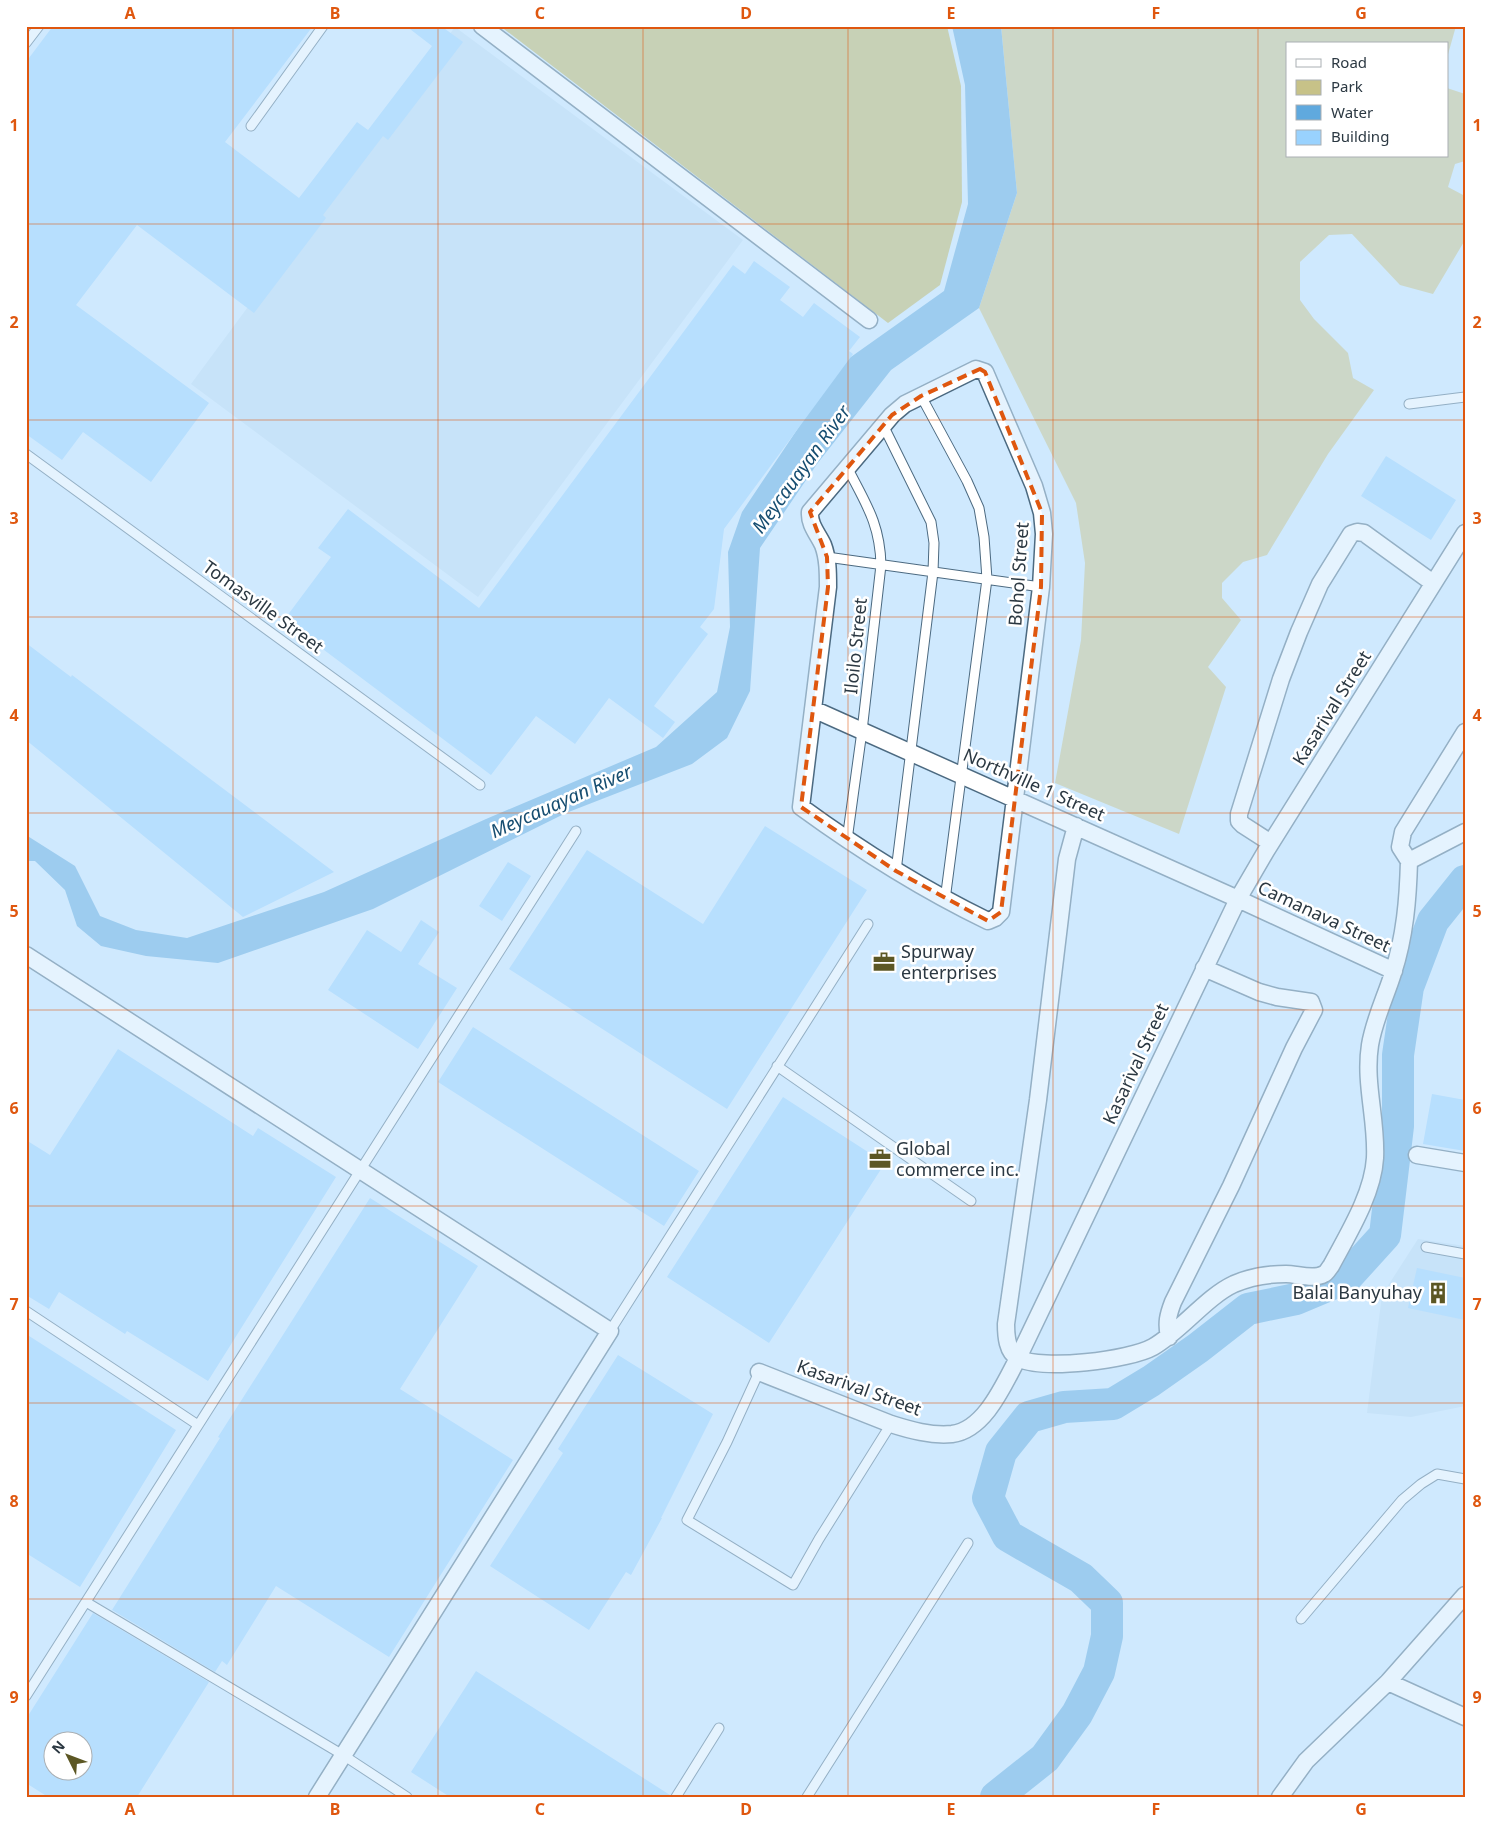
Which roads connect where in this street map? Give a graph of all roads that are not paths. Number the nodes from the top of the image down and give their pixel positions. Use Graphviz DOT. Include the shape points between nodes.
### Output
graph roads {
  1 [pos="39,26"];
  2 [pos="322,26"];
  3 [pos="482,26"];
  4 [pos="26,43"];
  5 [pos="251,126"];
  6 [pos="869,320"];
  7 [pos="921,396"];
  8 [pos="1465,397"];
  9 [pos="1409,404"];
  10 [pos="883,425"];
  11 [pos="26,454"];
  12 [pos="848,469"];
  13 [pos="1465,533"];
  14 [pos="827,558"];
  15 [pos="881,565"];
  16 [pos="933,572"];
  17 [pos="987,579"];
  18 [pos="1434,583"];
  19 [pos="1041,587"];
  20 [pos="813,709"];
  21 [pos="862,731"];
  22 [pos="1465,732"];
  23 [pos="910,752"];
  24 [pos="962,776"];
  25 [pos="480,785"];
  26 [pos="1014,799"];
  27 [pos="1076,826"];
  28 [pos="576,830"];
  29 [pos="1465,832"];
  30 [pos="847,840"];
  31 [pos="1271,843"];
  32 [pos="1409,861"];
  33 [pos="896,871"];
  34 [pos="1238,899"];
  35 [pos="945,900"];
  36 [pos="868,924"];
  37 [pos="26,954"];
  38 [pos="1204,968"];
  39 [pos="1394,971"];
  40 [pos="777,1066"];
  41 [pos="1417,1155"];
  42 [pos="1465,1163"];
  43 [pos="360,1170"];
  44 [pos="971,1201"];
  45 [pos="1426,1247"];
  46 [pos="1465,1254"];
  47 [pos="26,1311"];
  48 [pos="610,1331"];
  49 [pos="1169,1337"];
  50 [pos="1018,1358"];
  51 [pos="759,1372"];
  52 [pos="891,1424"];
  53 [pos="198,1425"];
  54 [pos="1465,1479"];
  55 [pos="968,1543"];
  56 [pos="1465,1595"];
  57 [pos="86,1602"];
  58 [pos="1301,1619"];
  59 [pos="1388,1682"];
  60 [pos="26,1696"];
  61 [pos="1465,1718"];
  62 [pos="719,1728"];
  63 [pos="343,1755"];
  64 [pos="1287,1793"];
  65 [pos="317,1797"];
  66 [pos="407,1797"];
  67 [pos="676,1797"];
  68 [pos="807,1797"];
  1 -- 4 [label="lane"];
  2 -- 5 [label="lane"];
  3 -- 6 [label="street"];
  7 -- 10 [label="street" via="905,404"];
  7 -- 17 [label="lane" via="979,508"];
  7 -- 19 [label="street, Bohol Street" via="976,369 985,372 1042,514"];
  8 -- 9 [label="lane"];
  10 -- 12 [label="street"];
  10 -- 16 [label="lane" via="931,522"];
  11 -- 25 [label="lane, Tomasville Street"];
  12 -- 14 [label="street" via="810,512"];
  12 -- 15 [label="lane, Iloilo Street" via="876,526"];
  13 -- 18 [label="street, Kasarival Street"];
  14 -- 15 [label="lane"];
  14 -- 20 [label="street" via="826,604"];
  15 -- 16 [label="lane"];
  15 -- 21 [label="lane, Iloilo Street"];
  16 -- 17 [label="lane"];
  16 -- 23 [label="lane"];
  17 -- 19 [label="lane"];
  17 -- 24 [label="lane"];
  18 -- 31 [label="street, Kasarival Street"];
  18 -- 31 [label="street" via="1364,533 1351,534 1325,576 1299,632 1239,814 1243,825"];
  19 -- 26 [label="street, Bohol Street"];
  20 -- 21 [label="street, Northville 1 Street"];
  20 -- 30 [label="street" via="801,807"];
  21 -- 23 [label="street, Northville 1 Street"];
  21 -- 30 [label="lane, Iloilo Street"];
  22 -- 32 [label="street" via="1403,832 1400,847"];
  23 -- 24 [label="street, Northville 1 Street"];
  23 -- 33 [label="lane"];
  24 -- 26 [label="street, Northville 1 Street"];
  24 -- 35 [label="lane"];
  26 -- 27 [label="street, Northville 1 Street"];
  26 -- 35 [label="street, Bohol Street" via="1001,912 988,921"];
  27 -- 34 [label="street, Northville 1 Street"];
  27 -- 50 [label="street" via="1067,859 1038,1100 1006,1324 1010,1350"];
  28 -- 43 [label="lane"];
  29 -- 32 [label="street"];
  30 -- 33 [label="street"];
  31 -- 34 [label="street, Kasarival Street"];
  32 -- 39 [label="street" via="1406,916"];
  33 -- 35 [label="street"];
  34 -- 38 [label="street, Kasarival Street"];
  34 -- 39 [label="street, Camanava Street"];
  36 -- 40 [label="lane"];
  37 -- 43 [label="street"];
  38 -- 49 [label="street" via="1259,992 1311,1002 1314,1010 1173,1302 1168,1314"];
  38 -- 50 [label="street, Kasarival Street"];
  39 -- 49 [label="street" via="1375,1024 1368,1059 1374,1170 1366,1195 1331,1266 1324,1274 1315,1276 1268,1275 1232,1285"];
  40 -- 44 [label="lane"];
  40 -- 48 [label="lane"];
  41 -- 42 [label="street"];
  43 -- 48 [label="street"];
  43 -- 53 [label="lane"];
  45 -- 46 [label="lane"];
  47 -- 53 [label="lane"];
  48 -- 63 [label="street"];
  49 -- 50 [label="street" via="1151,1348 1109,1360 1048,1363"];
  50 -- 52 [label="street, Kasarival Street" via="988,1410 970,1428 954,1434 936,1434"];
  51 -- 52 [label="street, Kasarival Street"];
  51 -- 52 [label="lane" via="686,1520 793,1584"];
  53 -- 57 [label="lane"];
  54 -- 58 [label="lane" via="1437,1474 1402,1500"];
  55 -- 68 [label="lane"];
  56 -- 59 [label="street"];
  57 -- 60 [label="lane"];
  57 -- 63 [label="lane"];
  59 -- 61 [label="street"];
  59 -- 64 [label="street" via="1306,1761"];
  62 -- 67 [label="lane"];
  63 -- 65 [label="street"];
  63 -- 66 [label="lane"];
}
